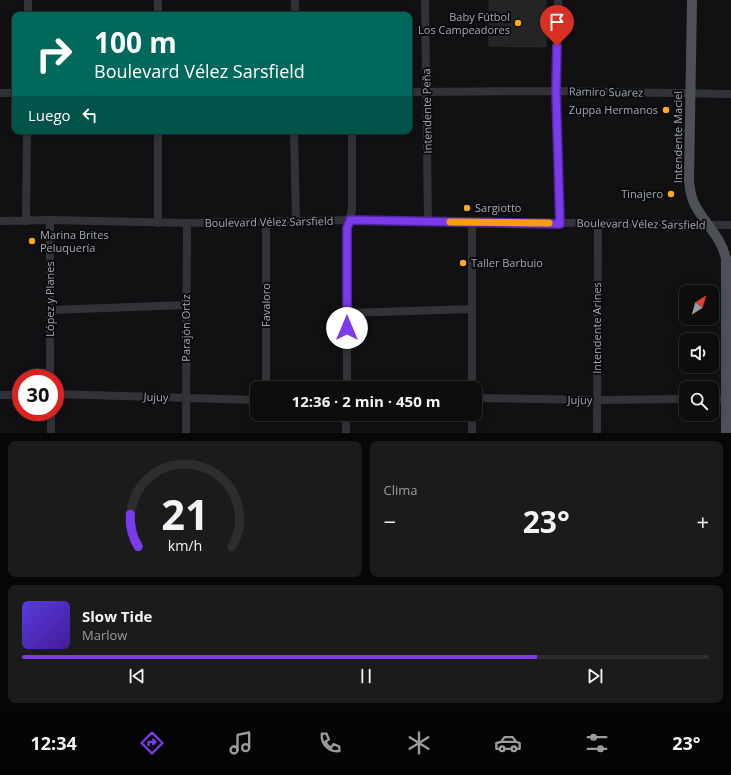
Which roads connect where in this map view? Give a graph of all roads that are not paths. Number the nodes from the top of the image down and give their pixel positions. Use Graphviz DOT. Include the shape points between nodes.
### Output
graph roads {
  1 [pos="28,0"];
  2 [pos="158,0"];
  3 [pos="295,0"];
  4 [pos="425,0"];
  5 [pos="558,0"];
  6 [pos="692,0"];
  7 [pos="28,12"];
  8 [pos="158,12"];
  9 [pos="295,12"];
  10 [pos="556,91"];
  11 [pos="412,92"];
  12 [pos="427,92"];
  13 [pos="0,93"];
  14 [pos="12,93"];
  15 [pos="690,93"];
  16 [pos="731,94"];
  17 [pos="27,134"];
  18 [pos="158,134"];
  19 [pos="294,134"];
  20 [pos="352,134"];
  21 [pos="26,220"];
  22 [pos="50,220"];
  23 [pos="350,220"];
  24 [pos="0,221"];
  25 [pos="296,221"];
  26 [pos="266,222"];
  27 [pos="428,222"];
  28 [pos="472,222"];
  29 [pos="158,223"];
  30 [pos="187,224"];
  31 [pos="560,224"];
  32 [pos="598,224"];
  33 [pos="708,225"];
  34 [pos="731,225"];
  35 [pos="186,305"];
  36 [pos="472,309"];
  37 [pos="50,310"];
  38 [pos="347,313"];
  39 [pos="50,369"];
  40 [pos="266,381"];
  41 [pos="346,381"];
  42 [pos="472,381"];
  43 [pos="64,394"];
  44 [pos="12,395"];
  45 [pos="0,396"];
  46 [pos="186,398"];
  47 [pos="482,398"];
  48 [pos="679,399"];
  49 [pos="728,399"];
  50 [pos="250,400"];
  51 [pos="597,400"];
  52 [pos="50,421"];
  53 [pos="346,421"];
  54 [pos="472,421"];
  55 [pos="51,433"];
  56 [pos="186,433"];
  57 [pos="346,433"];
  58 [pos="472,433"];
  59 [pos="597,433"];
  60 [pos="726,433"];
  1 -- 7 [label="street"];
  2 -- 8 [label="street"];
  3 -- 9 [label="street"];
  4 -- 12 [label="street, Intendente Peña"];
  5 -- 10 [label="street"];
  6 -- 15 [label="main road, Intendente Maciel"];
  10 -- 12 [label="street, Ramiro Suarez"];
  10 -- 15 [label="street, Ramiro Suarez"];
  10 -- 31 [label="street"];
  11 -- 12 [label="street, Ramiro Suarez"];
  12 -- 27 [label="street, Intendente Peña"];
  13 -- 14 [label="street"];
  15 -- 16 [label="street, Ramiro Suarez"];
  15 -- 33 [label="main road, Intendente Maciel" via="690,193 695,206"];
  17 -- 21 [label="street"];
  18 -- 29 [label="street"];
  19 -- 25 [label="street"];
  20 -- 23 [label="street"];
  21 -- 22 [label="street, Boulevard Vélez Sarsfield"];
  21 -- 24 [label="street, Boulevard Vélez Sarsfield"];
  22 -- 29 [label="street, Boulevard Vélez Sarsfield"];
  22 -- 37 [label="street, López y Planes"];
  23 -- 25 [label="street, Boulevard Vélez Sarsfield"];
  23 -- 27 [label="street, Boulevard Vélez Sarsfield"];
  23 -- 38 [label="street" via="347,228"];
  25 -- 26 [label="street, Boulevard Vélez Sarsfield"];
  26 -- 30 [label="street, Boulevard Vélez Sarsfield"];
  26 -- 40 [label="street, Favaloro"];
  27 -- 28 [label="street, Boulevard Vélez Sarsfield"];
  28 -- 31 [label="street, Boulevard Vélez Sarsfield"];
  28 -- 36 [label="street"];
  29 -- 30 [label="street, Boulevard Vélez Sarsfield"];
  30 -- 35 [label="street, Parajón Ortiz"];
  31 -- 32 [label="street, Boulevard Vélez Sarsfield"];
  32 -- 33 [label="street, Boulevard Vélez Sarsfield"];
  32 -- 51 [label="street, Intendente Arines"];
  33 -- 34 [label="street, Boulevard Vélez Sarsfield"];
  33 -- 49 [label="main road, Intendente Maciel" via="723,247 726,259"];
  35 -- 37 [label="street"];
  35 -- 46 [label="street, Parajón Ortiz"];
  36 -- 38 [label="street"];
  36 -- 42 [label="street"];
  37 -- 39 [label="street, López y Planes"];
  38 -- 41 [label="street"];
  43 -- 46 [label="street, Jujuy"];
  44 -- 45 [label="street"];
  46 -- 50 [label="street, Jujuy"];
  46 -- 56 [label="street, Parajón Ortiz"];
  47 -- 51 [label="street, Jujuy"];
  48 -- 51 [label="street, Jujuy"];
  49 -- 60 [label="main road, Intendente Maciel"];
  51 -- 59 [label="street, Intendente Arines"];
  52 -- 55 [label="street"];
  53 -- 57 [label="street"];
  54 -- 58 [label="street"];
}
